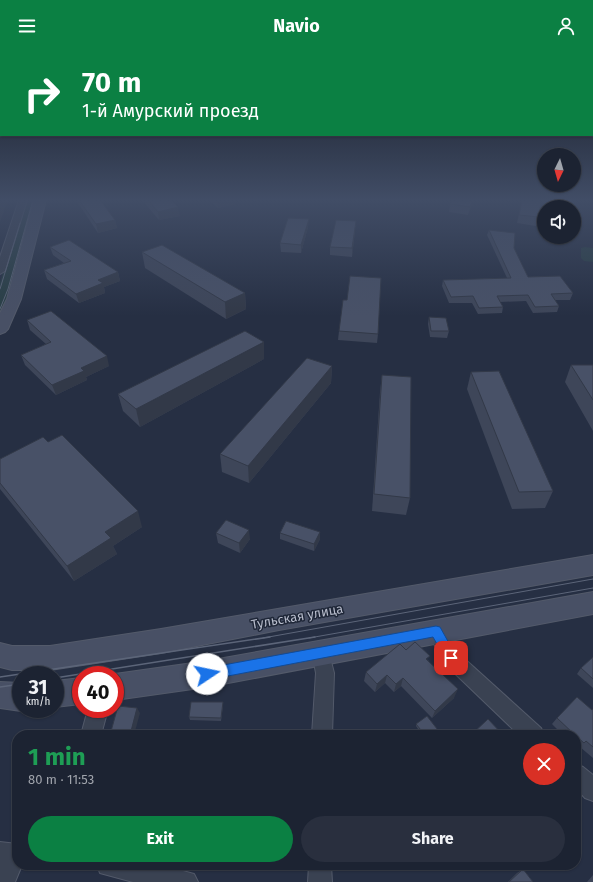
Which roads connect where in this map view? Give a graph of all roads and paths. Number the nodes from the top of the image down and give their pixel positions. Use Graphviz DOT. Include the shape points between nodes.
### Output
graph roads {
  1 [pos="10,239"];
  2 [pos="30,239"];
  3 [pos="0,271"];
  4 [pos="0,329"];
  5 [pos="593,565"];
  6 [pos="593,602"];
  7 [pos="436,631"];
  8 [pos="321,652"];
  9 [pos="0,655"];
  10 [pos="124,687"];
  11 [pos="0,695"];
  12 [pos="12,696"];
  13 [pos="96,718"];
  14 [pos="92,730"];
  15 [pos="322,730"];
  16 [pos="529,730"];
  17 [pos="581,779"];
  18 [pos="593,790"];
  19 [pos="11,854"];
  20 [pos="131,870"];
  21 [pos="320,870"];
  22 [pos="3,882"];
  23 [pos="186,882"];
  24 [pos="320,882"];
  1 -- 3 [label="street"];
  2 -- 4 [label="street" via="14,299"];
  5 -- 9 [label="street, Тульская улица" via="50,658 12,658"];
  6 -- 7 [label="street"];
  7 -- 8 [label="street"];
  7 -- 16 [label="street" via="451,658"];
  8 -- 10 [label="street"];
  8 -- 15 [label="street" via="325,673"];
  11 -- 12 [label="street"];
  13 -- 14 [label="street"];
  17 -- 18 [label="street"];
  19 -- 22 [label="street"];
  20 -- 23 [label="street"];
  21 -- 24 [label="street"];
}
